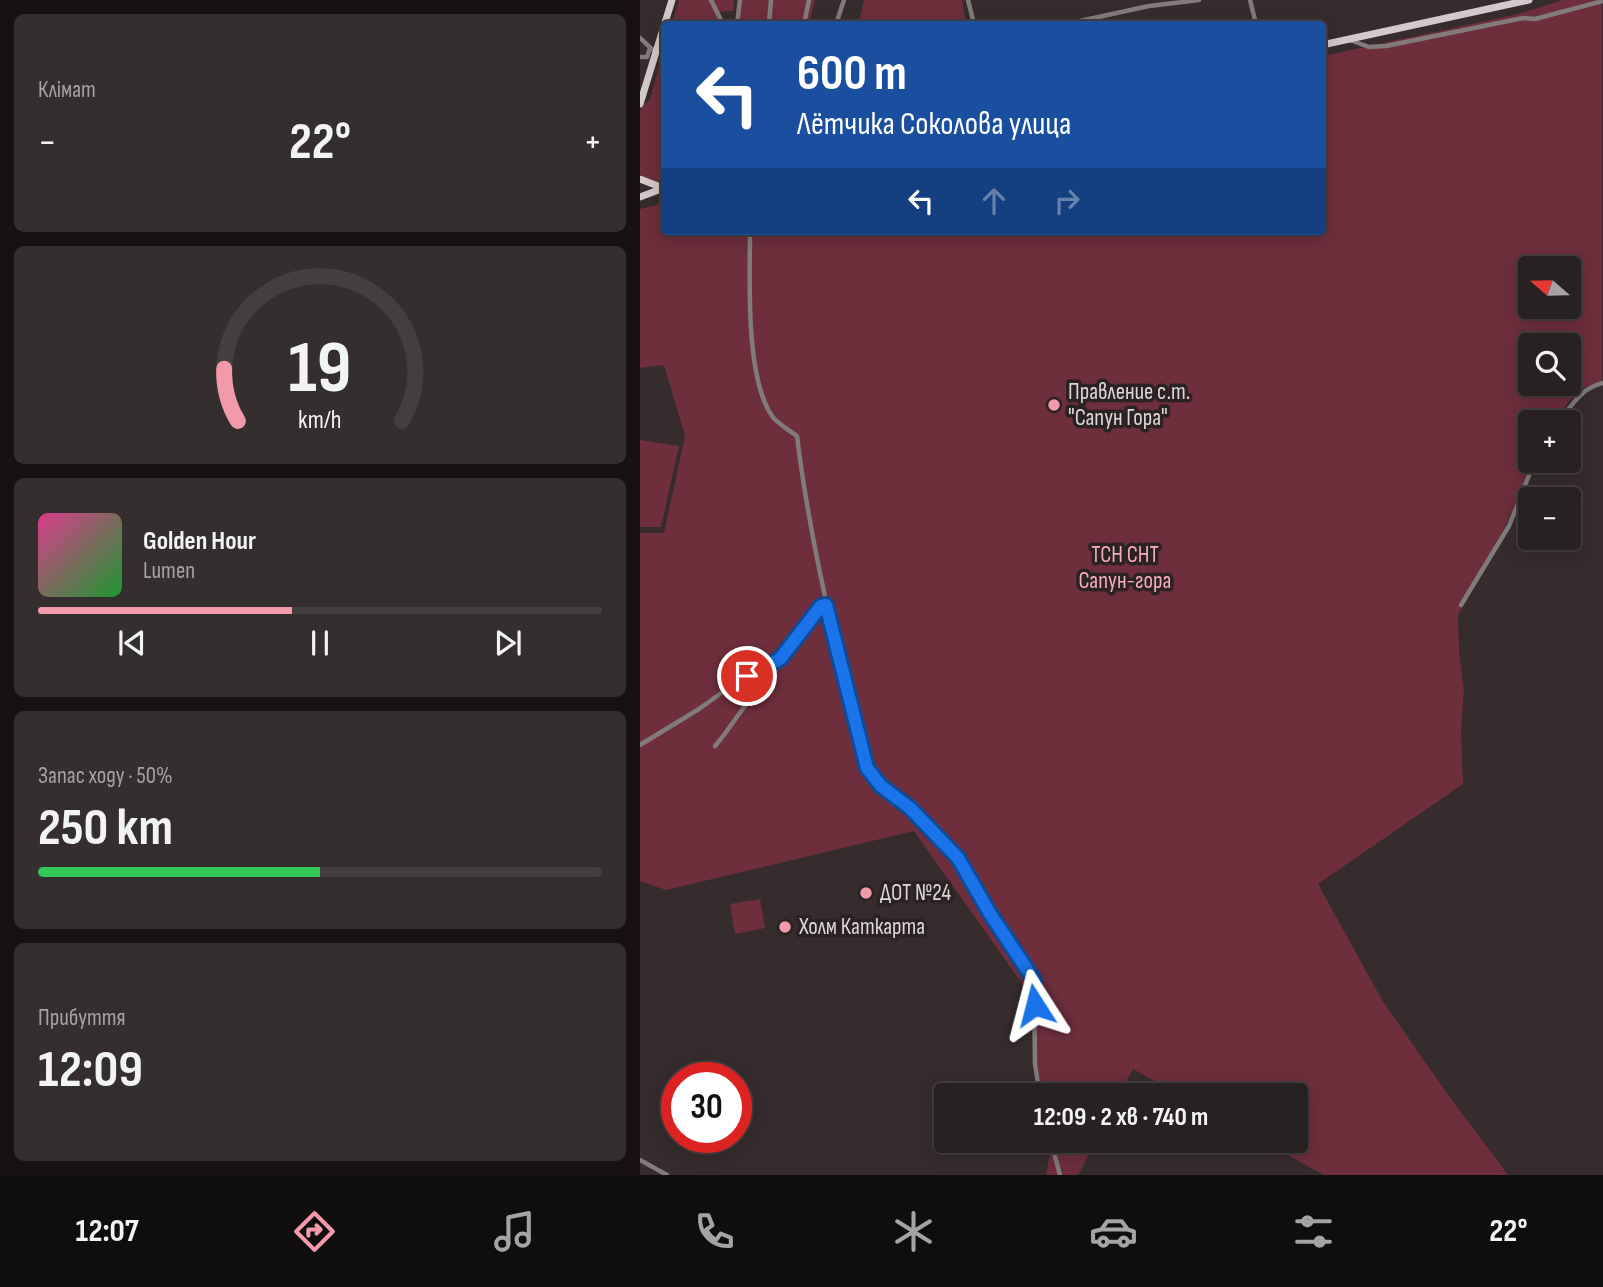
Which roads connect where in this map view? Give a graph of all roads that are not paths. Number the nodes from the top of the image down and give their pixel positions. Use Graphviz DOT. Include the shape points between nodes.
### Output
graph roads {
  1 [pos="672,0"];
  2 [pos="711,0"];
  3 [pos="740,0"];
  4 [pos="771,0"];
  5 [pos="809,0"];
  6 [pos="844,0"];
  7 [pos="968,0"];
  8 [pos="1199,0"];
  9 [pos="1250,0"];
  10 [pos="1529,0"];
  11 [pos="1602,1"];
  12 [pos="664,21"];
  13 [pos="722,21"];
  14 [pos="737,21"];
  15 [pos="769,21"];
  16 [pos="805,21"];
  17 [pos="837,21"];
  18 [pos="973,21"];
  19 [pos="1080,21"];
  20 [pos="1255,21"];
  21 [pos="661,29"];
  22 [pos="640,38"];
  23 [pos="1349,39"];
  24 [pos="1326,44"];
  25 [pos="653,50"];
  26 [pos="640,57"];
  27 [pos="640,104"];
  28 [pos="640,179"];
  29 [pos="661,187"];
  30 [pos="661,189"];
  31 [pos="640,197"];
  32 [pos="750,235"];
  33 [pos="1602,383"];
  34 [pos="1568,410"];
  35 [pos="1530,473"];
  36 [pos="826,605"];
  37 [pos="1461,605"];
  38 [pos="747,676"];
  39 [pos="640,746"];
  40 [pos="715,746"];
  41 [pos="1038,1083"];
  42 [pos="1054,1153"];
  43 [pos="640,1160"];
  44 [pos="667,1175"];
  45 [pos="1060,1175"];
  1 -- 12 [label="main road"];
  2 -- 13 [label="street"];
  3 -- 14 [label="street"];
  4 -- 15 [label="street"];
  5 -- 16 [label="street"];
  6 -- 17 [label="street"];
  7 -- 18 [label="street"];
  8 -- 19 [label="street"];
  9 -- 20 [label="street"];
  10 -- 23 [label="main road"];
  11 -- 23 [label="street" via="1535,19 1387,47 1369,47"];
  21 -- 25 [label="main road"];
  22 -- 25 [label="street"];
  23 -- 24 [label="main road"];
  25 -- 26 [label="street"];
  25 -- 27 [label="main road"];
  28 -- 29 [label="main road"];
  30 -- 31 [label="main road"];
  32 -- 36 [label="street" via="749,310 760,393 774,418 797,436"];
  33 -- 34 [label="street" via="1583,391"];
  35 -- 37 [label="street" via="1509,526"];
  36 -- 38 [label="street" via="780,659"];
  36 -- 41 [label="street" via="867,768 958,858 1034,980"];
  38 -- 39 [label="street"];
  38 -- 40 [label="street" via="753,696"];
  42 -- 45 [label="street"];
  43 -- 44 [label="street"];
}
